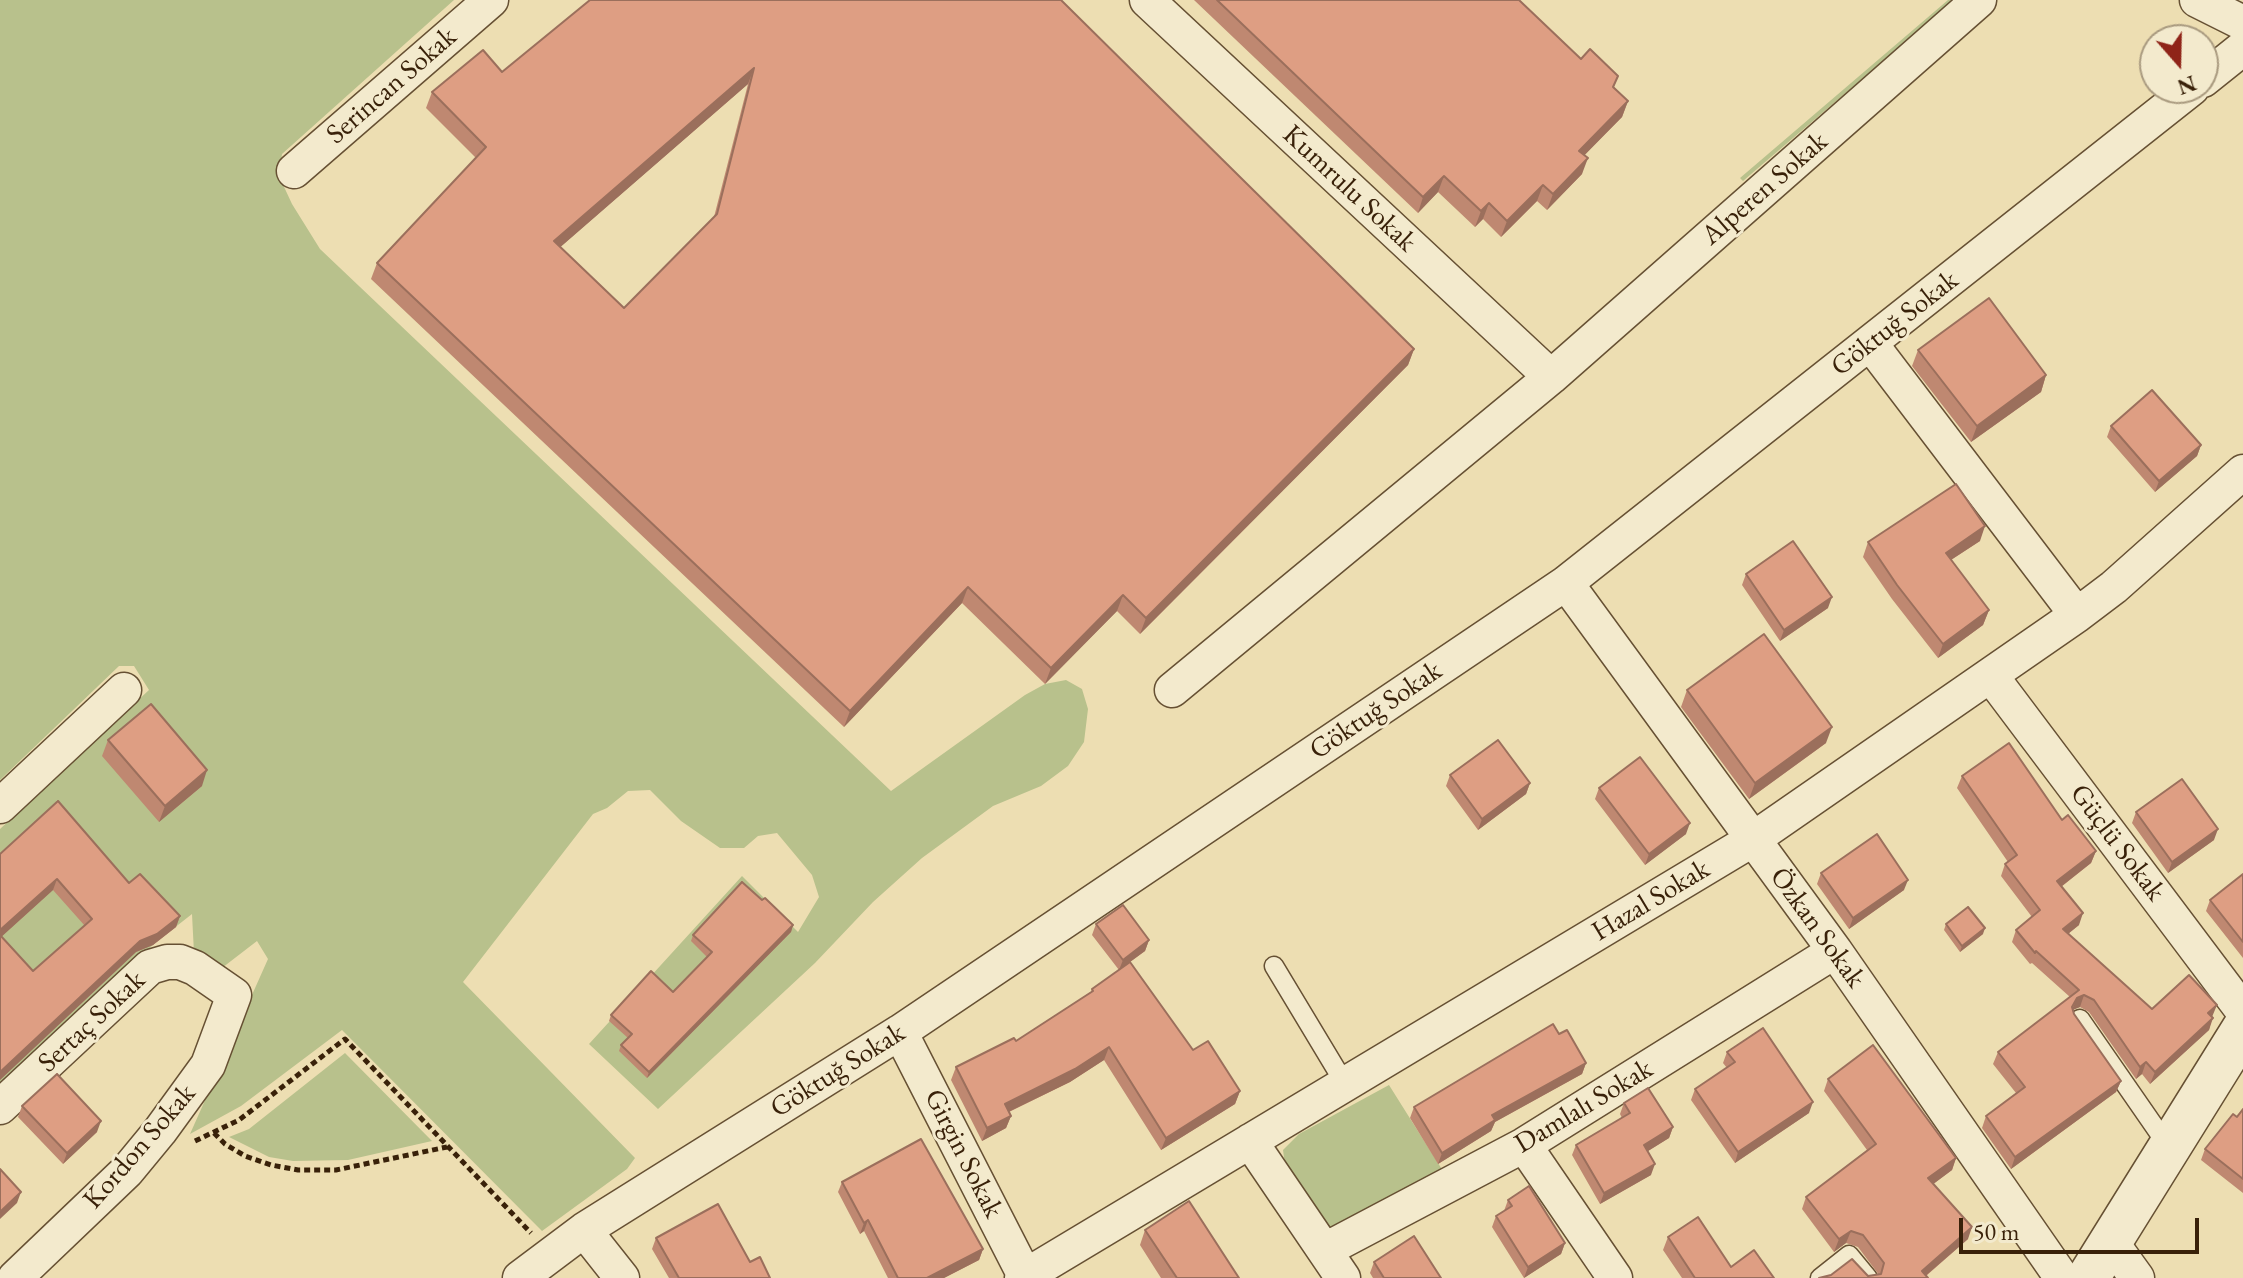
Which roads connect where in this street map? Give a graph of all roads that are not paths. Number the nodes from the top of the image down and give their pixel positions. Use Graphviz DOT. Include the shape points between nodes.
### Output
graph roads {
  1 [pos="491,0"];
  2 [pos="1147,0"];
  3 [pos="1979,0"];
  4 [pos="2197,0"];
  5 [pos="2243,23"];
  6 [pos="2243,48"];
  7 [pos="2219,67"];
  8 [pos="2172,104"];
  9 [pos="294,171"];
  10 [pos="1870,343"];
  11 [pos="1551,377"];
  12 [pos="2243,472"];
  13 [pos="1566,583"];
  14 [pos="2077,615"];
  15 [pos="1991,676"];
  16 [pos="124,690"];
  17 [pos="1172,690"];
  18 [pos="0,806"];
  19 [pos="1752,840"];
  20 [pos="1835,951"];
  21 [pos="1274,966"];
  22 [pos="234,995"];
  23 [pos="2243,1011"];
  24 [pos="2080,1019"];
  25 [pos="2243,1029"];
  26 [pos="900,1032"];
  27 [pos="1345,1084"];
  28 [pos="0,1107"];
  29 [pos="1250,1141"];
  30 [pos="1524,1145"];
  31 [pos="2168,1146"];
  32 [pos="584,1230"];
  33 [pos="2111,1242"];
  34 [pos="1325,1250"];
  35 [pos="1024,1277"];
  36 [pos="15,1278"];
  37 [pos="520,1278"];
  38 [pos="622,1278"];
  39 [pos="1343,1278"];
  40 [pos="1615,1278"];
  41 [pos="1820,1278"];
  42 [pos="1868,1278"];
  43 [pos="2062,1278"];
  44 [pos="2088,1278"];
  45 [pos="2137,1278"];
  1 -- 9 [label="street, Serincan Sokak"];
  2 -- 11 [label="street, Kumrulu Sokak"];
  3 -- 11 [label="street, Alperen Sokak"];
  4 -- 5 [label="street"];
  6 -- 7 [label="street"];
  8 -- 10 [label="street, Göktuğ Sokak"];
  10 -- 13 [label="street, Göktuğ Sokak"];
  10 -- 14 [label="street"];
  11 -- 17 [label="street, Alperen Sokak"];
  12 -- 14 [label="street, Hazal Sokak"];
  13 -- 19 [label="street, Özkan Sokak"];
  13 -- 26 [label="street, Göktuğ Sokak"];
  14 -- 15 [label="street, Hazal Sokak"];
  15 -- 19 [label="street, Hazal Sokak"];
  15 -- 23 [label="street, Güçlü Sokak"];
  16 -- 18 [label="street"];
  19 -- 20 [label="street, Özkan Sokak"];
  19 -- 27 [label="street, Hazal Sokak"];
  20 -- 30 [label="street, Damlalı Sokak"];
  20 -- 43 [label="street, Özkan Sokak"];
  21 -- 27 [label="lane"];
  22 -- 28 [label="street, Sertaç Sokak" via="180,962 150,967"];
  22 -- 36 [label="street, Kordon Sokak" via="208,1065 169,1120 127,1171"];
  24 -- 31 [label="lane"];
  25 -- 31 [label="street"];
  26 -- 32 [label="street, Göktuğ Sokak"];
  26 -- 35 [label="street, Girgin Sokak"];
  27 -- 29 [label="street, Hazal Sokak"];
  29 -- 34 [label="street"];
  29 -- 35 [label="street, Hazal Sokak"];
  30 -- 34 [label="street, Damlalı Sokak"];
  30 -- 40 [label="street"];
  31 -- 33 [label="street"];
  32 -- 37 [label="street, Göktuğ Sokak"];
  32 -- 38 [label="street"];
  33 -- 44 [label="street"];
  33 -- 45 [label="street"];
  34 -- 39 [label="street"];
  41 -- 42 [label="lane" via="1849,1255"];
}
